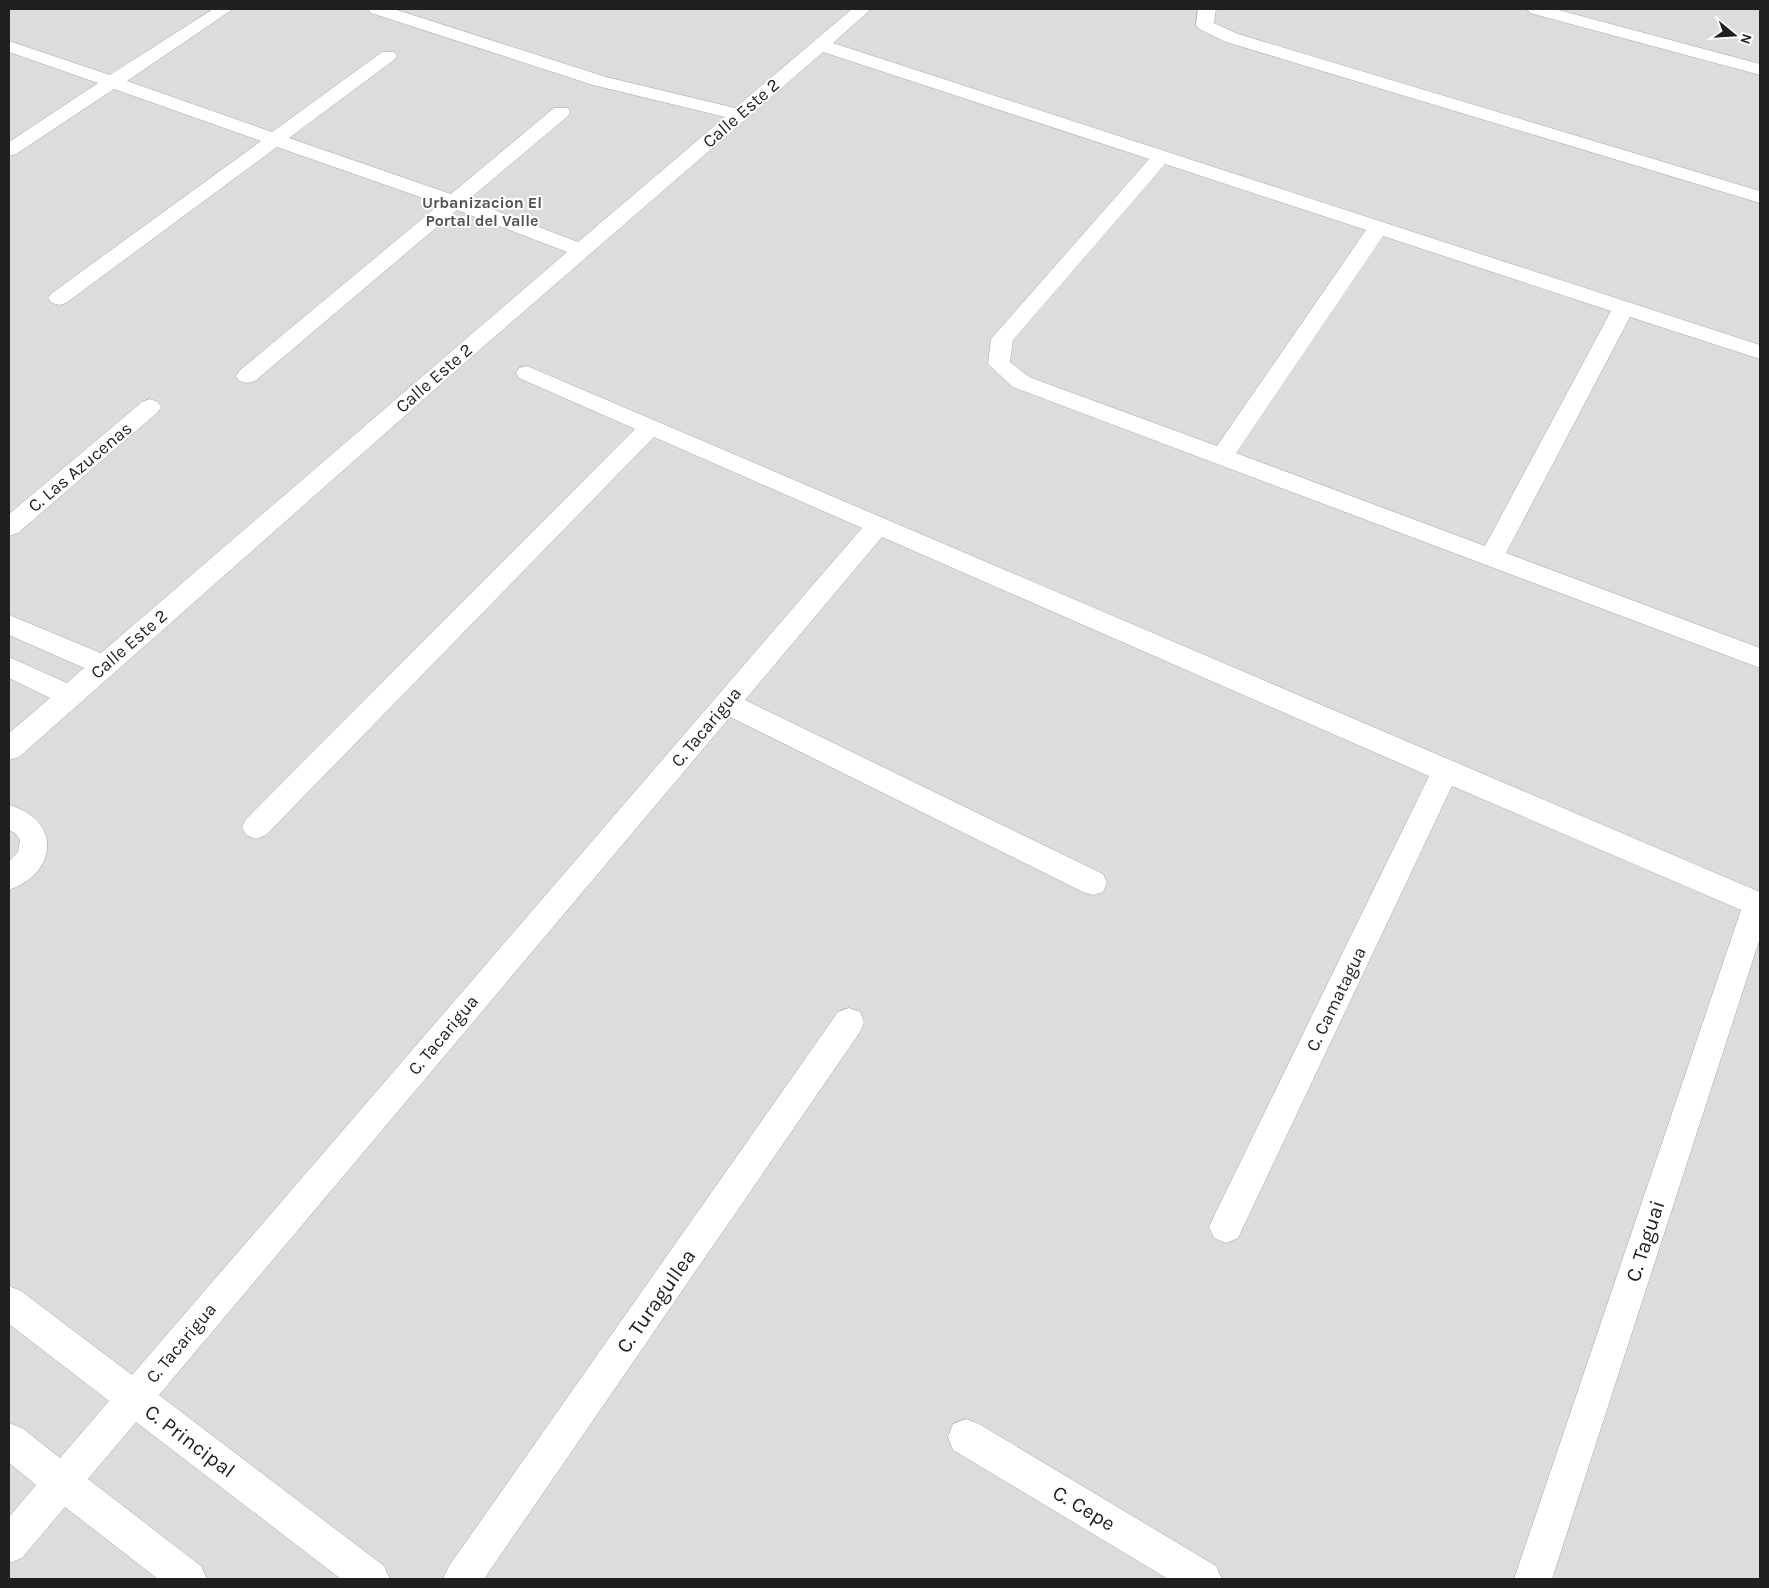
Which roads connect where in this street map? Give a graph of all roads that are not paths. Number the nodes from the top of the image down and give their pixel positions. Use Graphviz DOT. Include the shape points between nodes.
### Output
graph roads {
  1 [pos="224,9"];
  2 [pos="377,9"];
  3 [pos="862,9"];
  4 [pos="1207,9"];
  5 [pos="1536,9"];
  6 [pos="820,45"];
  7 [pos="9,46"];
  8 [pos="388,56"];
  9 [pos="1760,70"];
  10 [pos="112,82"];
  11 [pos="561,112"];
  12 [pos="739,115"];
  13 [pos="275,139"];
  14 [pos="9,150"];
  15 [pos="1162,156"];
  16 [pos="1760,197"];
  17 [pos="454,202"];
  18 [pos="1380,227"];
  19 [pos="583,251"];
  20 [pos="59,298"];
  21 [pos="1624,307"];
  22 [pos="1760,352"];
  23 [pos="527,373"];
  24 [pos="247,376"];
  25 [pos="150,407"];
  26 [pos="651,426"];
  27 [pos="1222,456"];
  28 [pos="878,525"];
  29 [pos="9,527"];
  30 [pos="1492,556"];
  31 [pos="9,624"];
  32 [pos="1760,658"];
  33 [pos="104,666"];
  34 [pos="9,668"];
  35 [pos="70,696"];
  36 [pos="727,703"];
  37 [pos="9,749"];
  38 [pos="1445,771"];
  39 [pos="9,816"];
  40 [pos="256,827"];
  41 [pos="9,878"];
  42 [pos="1093,883"];
  43 [pos="1758,904"];
  44 [pos="849,1022"];
  45 [pos="1226,1227"];
  46 [pos="9,1303"];
  47 [pos="134,1398"];
  48 [pos="966,1437"];
  49 [pos="9,1441"];
  50 [pos="61,1483"];
  51 [pos="9,1545"];
  52 [pos="188,1579"];
  53 [pos="371,1579"];
  54 [pos="462,1579"];
  55 [pos="1203,1579"];
  56 [pos="1533,1579"];
  1 -- 10 [label="street"];
  2 -- 12 [label="street" via="600,81"];
  3 -- 6 [label="street, Calle Este 2"];
  4 -- 16 [label="street" via="1205,25 1232,38"];
  5 -- 9 [label="street"];
  6 -- 12 [label="street, Calle Este 2"];
  6 -- 15 [label="street"];
  7 -- 10 [label="street"];
  8 -- 13 [label="street"];
  10 -- 13 [label="street"];
  10 -- 14 [label="street"];
  11 -- 17 [label="street"];
  12 -- 19 [label="street, Calle Este 2"];
  13 -- 17 [label="street"];
  13 -- 20 [label="street"];
  15 -- 18 [label="street"];
  15 -- 27 [label="street" via="1002,339 999,364 1021,382"];
  17 -- 19 [label="street"];
  17 -- 24 [label="street"];
  18 -- 21 [label="street"];
  18 -- 27 [label="street"];
  19 -- 33 [label="street, Calle Este 2"];
  21 -- 22 [label="street"];
  21 -- 30 [label="street"];
  23 -- 26 [label="street"];
  25 -- 29 [label="street, C. Las Azucenas"];
  26 -- 28 [label="street"];
  26 -- 40 [label="street"];
  27 -- 30 [label="street"];
  28 -- 36 [label="street, C. Tacarigua"];
  28 -- 38 [label="street"];
  30 -- 32 [label="street"];
  31 -- 33 [label="street"];
  33 -- 35 [label="street, Calle Este 2"];
  34 -- 35 [label="street"];
  35 -- 37 [label="street, Calle Este 2"];
  36 -- 42 [label="street"];
  36 -- 47 [label="street, C. Tacarigua"];
  38 -- 43 [label="street"];
  38 -- 45 [label="street, C. Camatagua"];
  39 -- 41 [label="street" via="25,825 34,838 31,858"];
  43 -- 56 [label="street, C. Taguai"];
  44 -- 54 [label="street, C. Turagullea"];
  46 -- 47 [label="street, C. Principal"];
  47 -- 50 [label="street, C. Tacarigua"];
  47 -- 53 [label="street, C. Principal"];
  48 -- 55 [label="street, C. Cepe"];
  49 -- 50 [label="street"];
  50 -- 51 [label="street, C. Tacarigua"];
  50 -- 52 [label="street"];
}
